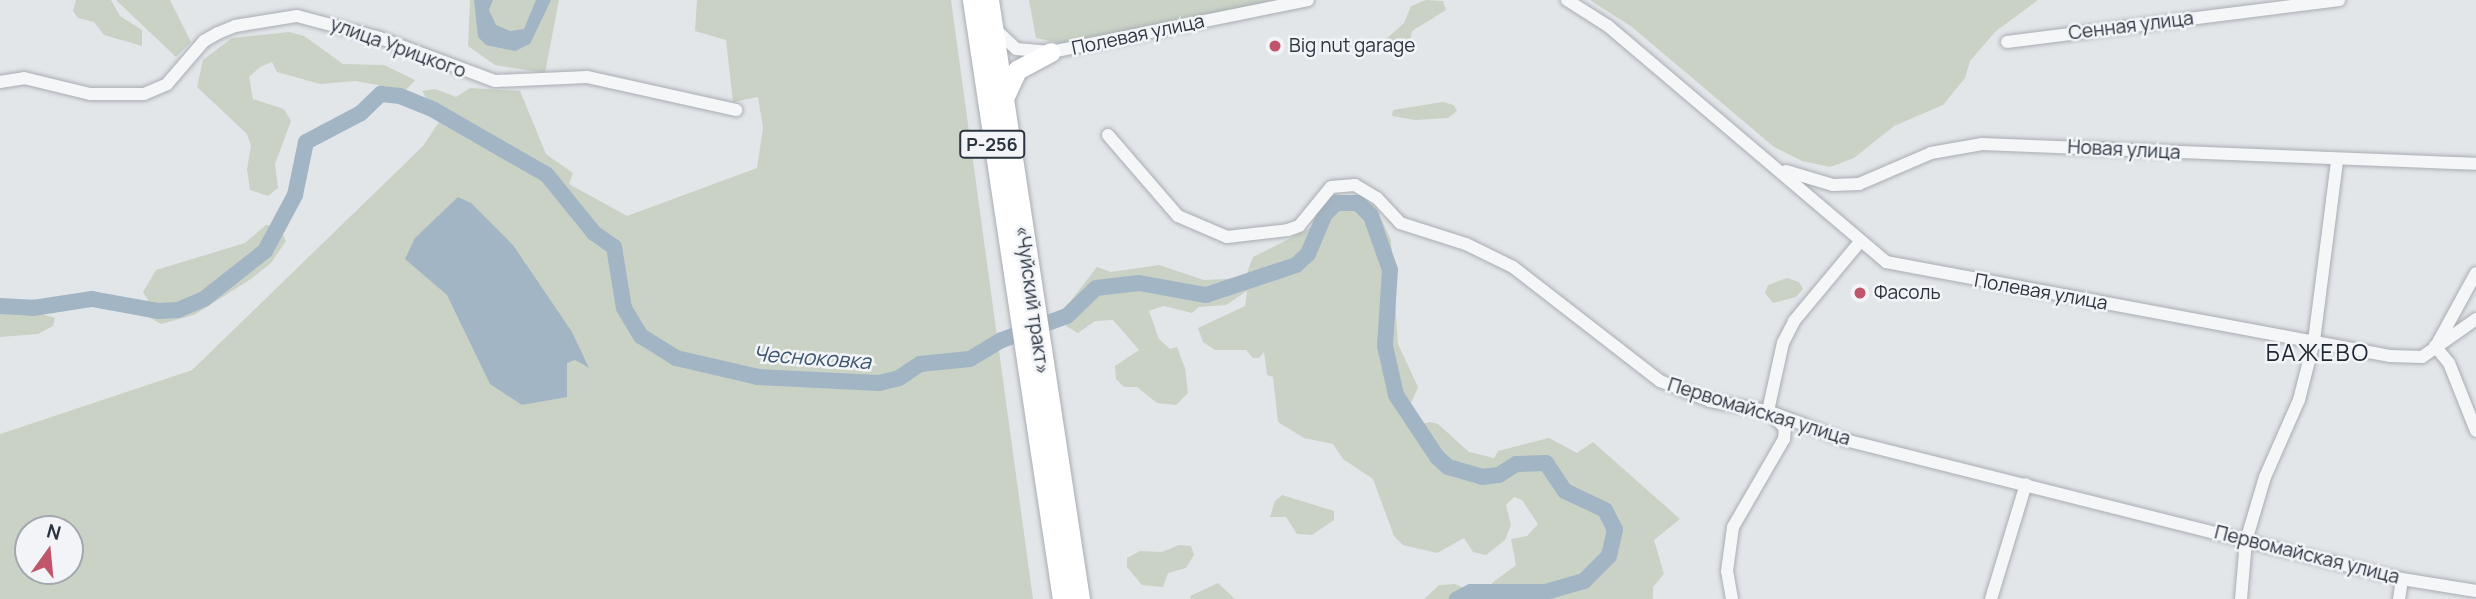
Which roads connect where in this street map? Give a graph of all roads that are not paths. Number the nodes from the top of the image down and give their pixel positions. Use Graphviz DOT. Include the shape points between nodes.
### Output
graph roads {
  1 [pos="972,0"];
  2 [pos="989,0"];
  3 [pos="1308,0"];
  4 [pos="1567,0"];
  5 [pos="2339,0"];
  6 [pos="993,25"];
  7 [pos="2007,41"];
  8 [pos="1051,52"];
  9 [pos="0,82"];
  10 [pos="1004,104"];
  11 [pos="736,110"];
  12 [pos="1108,135"];
  13 [pos="2337,161"];
  14 [pos="2476,164"];
  15 [pos="1782,170"];
  16 [pos="1859,243"];
  17 [pos="2476,273"];
  18 [pos="1021,287"];
  19 [pos="2476,319"];
  20 [pos="2314,341"];
  21 [pos="2435,346"];
  22 [pos="1032,361"];
  23 [pos="1768,411"];
  24 [pos="2476,430"];
  25 [pos="2026,484"];
  26 [pos="2246,541"];
  27 [pos="2402,579"];
  28 [pos="2476,590"];
  29 [pos="1062,599"];
  30 [pos="1080,599"];
  31 [pos="1732,599"];
  32 [pos="1990,599"];
  33 [pos="2241,599"];
  34 [pos="2399,599"];
  1 -- 18 [label="highway, «Чуйский тракт» / Р-256"];
  2 -- 6 [label="highway, «Чуйский тракт» / Р-256"];
  3 -- 8 [label="street, Полевая улица"];
  4 -- 15 [label="street, Полевая улица" via="1608,26"];
  5 -- 7 [label="street, Сенная улица"];
  6 -- 8 [label="street, Полевая улица" via="1016,49"];
  6 -- 10 [label="highway, «Чуйский тракт» / Р-256"];
  8 -- 10 [label="highway" via="1014,74"];
  9 -- 11 [label="street, улица Урицкого" via="24,78 90,93 144,94 167,84 204,41 218,33 297,16 380,38 495,81 587,77"];
  10 -- 18 [label="highway, «Чуйский тракт» / Р-256"];
  12 -- 23 [label="street, Первомайская улица" via="1168,206 1213,234 1245,237 1288,230 1299,226 1331,187 1355,185 1377,198 1400,223 1466,244 1513,267 1660,381 1710,401"];
  13 -- 14 [label="street, Новая улица"];
  13 -- 15 [label="street, Новая улица" via="1982,144 1931,153 1859,184 1832,185"];
  13 -- 20 [label="street"];
  15 -- 16 [label="street, Полевая улица"];
  16 -- 20 [label="street, Полевая улица" via="1886,262 1916,270"];
  16 -- 23 [label="street" via="1794,321 1783,343"];
  17 -- 21 [label="street"];
  18 -- 22 [label="highway, «Чуйский тракт» / Р-256"];
  19 -- 21 [label="street, Полевая улица"];
  20 -- 21 [label="street, Полевая улица" via="2390,356 2422,357"];
  20 -- 26 [label="street" via="2300,400 2265,477"];
  21 -- 24 [label="street" via="2449,363"];
  22 -- 29 [label="highway, «Чуйский тракт» / Р-256"];
  22 -- 30 [label="highway, «Чуйский тракт» / Р-256"];
  23 -- 25 [label="street, Первомайская улица" via="1845,440"];
  23 -- 31 [label="street" via="1785,428 1784,439 1732,527 1727,571"];
  25 -- 26 [label="street, Первомайская улица"];
  25 -- 32 [label="street"];
  26 -- 27 [label="street, Первомайская улица"];
  26 -- 33 [label="street"];
  27 -- 28 [label="street, Первомайская улица"];
  27 -- 34 [label="street"];
}
